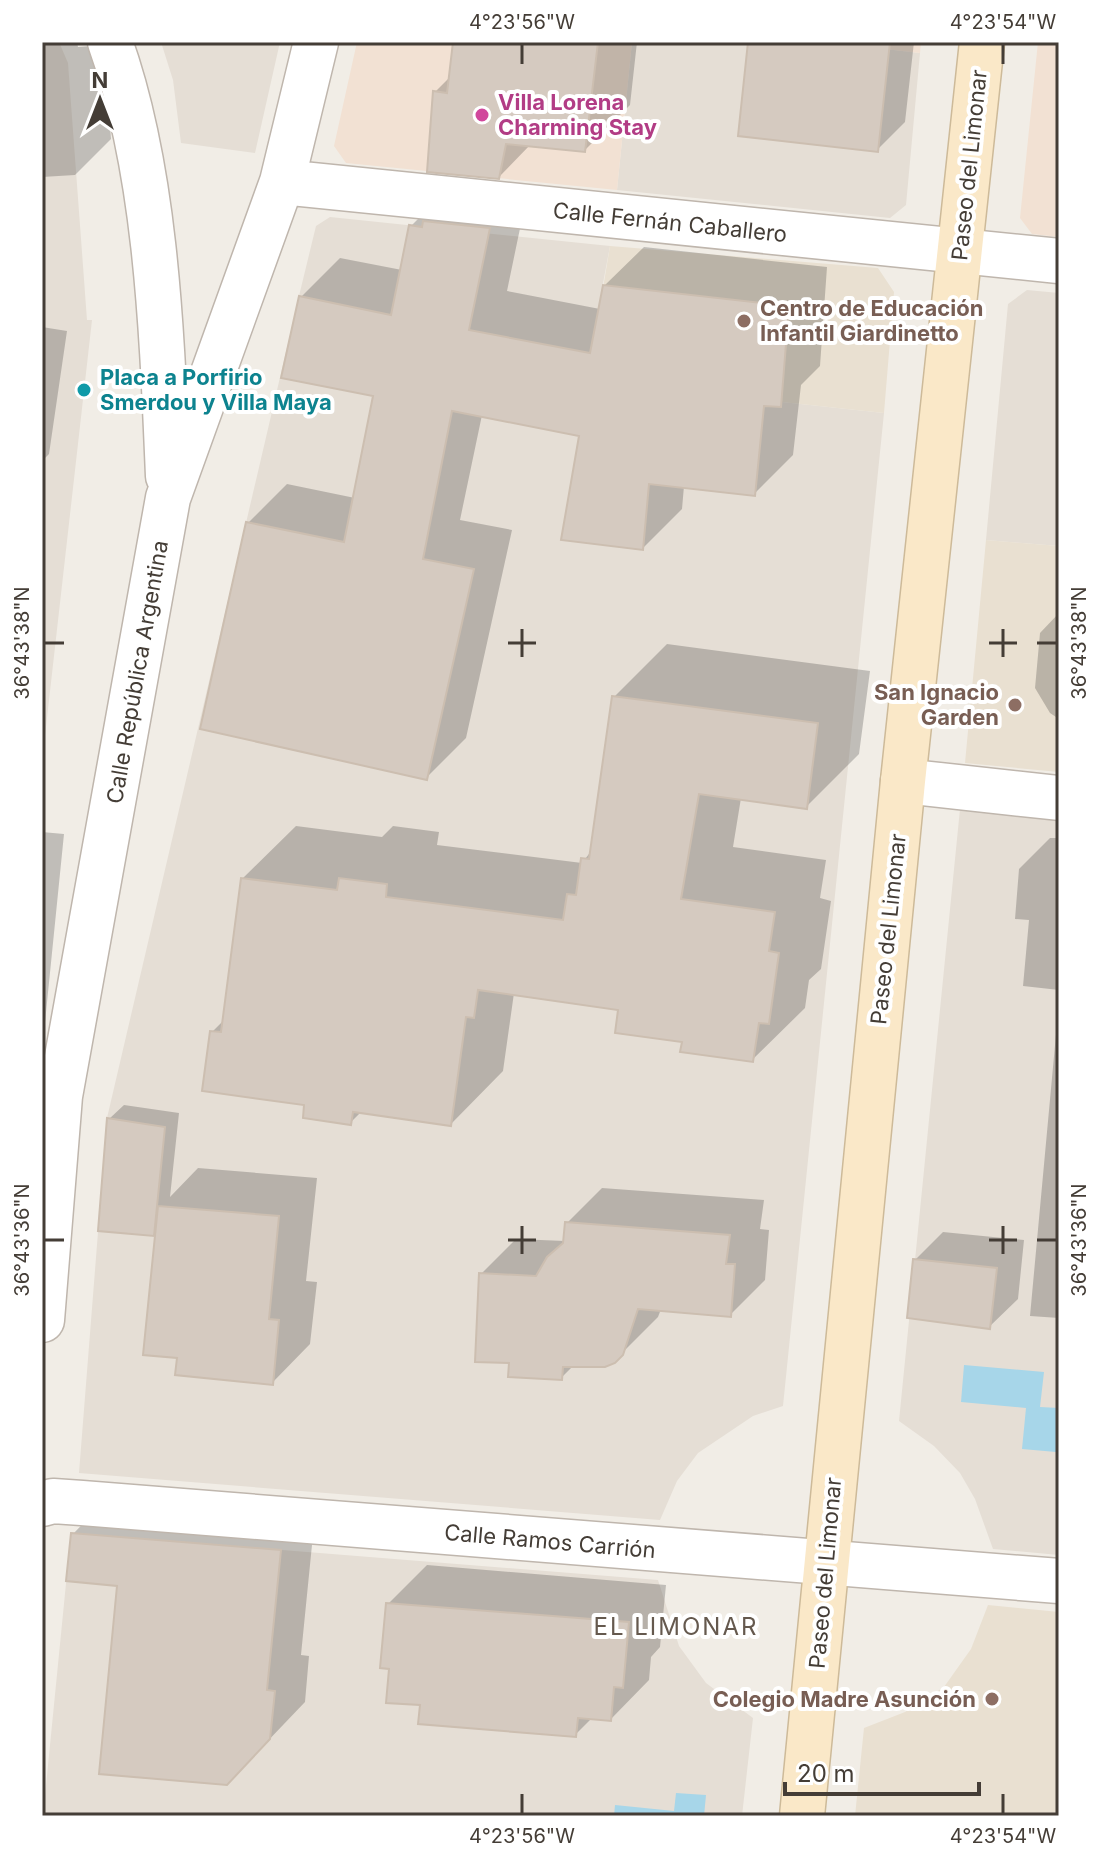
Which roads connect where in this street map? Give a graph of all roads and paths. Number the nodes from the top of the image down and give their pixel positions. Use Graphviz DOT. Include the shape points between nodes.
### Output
graph roads {
  1 [pos="110,42"];
  2 [pos="316,42"];
  3 [pos="982,42"];
  4 [pos="282,182"];
  5 [pos="961,251"];
  6 [pos="1059,261"];
  7 [pos="168,498"];
  8 [pos="903,781"];
  9 [pos="1059,798"];
  10 [pos="42,1320"];
  11 [pos="42,1504"];
  12 [pos="825,1564"];
  13 [pos="1059,1581"];
  14 [pos="802,1816"];
  1 -- 7 [label="street" via="140,166 161,312"];
  2 -- 4 [label="street, Calle República Argentina"];
  3 -- 5 [label="main road, Paseo del Limonar"];
  4 -- 5 [label="street, Calle Fernán Caballero"];
  4 -- 7 [label="street, Calle República Argentina"];
  5 -- 6 [label="street, Calle Fernán Caballero"];
  5 -- 8 [label="main road, Paseo del Limonar"];
  7 -- 10 [label="street, Calle República Argentina" via="60,1096"];
  8 -- 9 [label="street"];
  8 -- 12 [label="main road, Paseo del Limonar"];
  11 -- 12 [label="street, Calle Ramos Carrión" via="82,1503"];
  12 -- 13 [label="street, Calle Ramos Carrión"];
  12 -- 14 [label="main road, Paseo del Limonar"];
}
